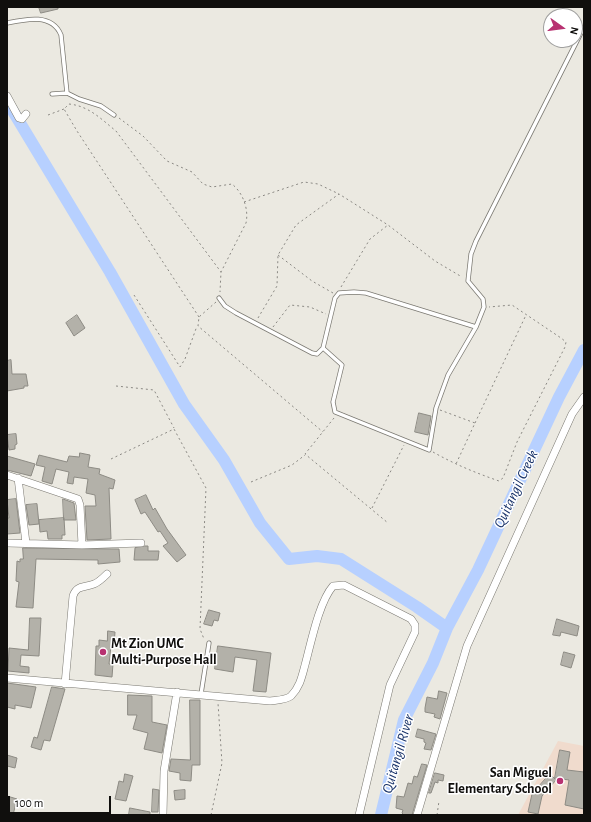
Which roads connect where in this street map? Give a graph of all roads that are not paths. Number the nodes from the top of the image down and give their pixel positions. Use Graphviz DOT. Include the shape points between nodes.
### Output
graph roads {
  1 [pos="7,23"];
  2 [pos="584,26"];
  3 [pos="67,93"];
  4 [pos="52,94"];
  5 [pos="7,96"];
  6 [pos="26,114"];
  7 [pos="114,115"];
  8 [pos="219,298"];
  9 [pos="476,327"];
  10 [pos="323,348"];
  11 [pos="584,397"];
  12 [pos="7,475"];
  13 [pos="18,478"];
  14 [pos="7,543"];
  15 [pos="26,543"];
  16 [pos="141,543"];
  17 [pos="82,545"];
  18 [pos="107,574"];
  19 [pos="209,643"];
  20 [pos="7,678"];
  21 [pos="65,684"];
  22 [pos="177,692"];
  23 [pos="201,694"];
  24 [pos="163,815"];
  25 [pos="359,815"];
  26 [pos="417,815"];
  1 -- 3 [label="lane" via="40,19 52,22 58,28 64,51"];
  2 -- 9 [label="lane" via="476,240 471,254 468,281 483,299 484,307"];
  3 -- 4 [label="lane"];
  3 -- 7 [label="lane" via="101,106"];
  5 -- 6 [label="street" via="19,118 22,119"];
  8 -- 10 [label="lane" via="224,306 312,353 318,354"];
  9 -- 10 [label="lane" via="366,293 348,292 336,295"];
  9 -- 10 [label="lane" via="448,375 436,408 429,450 336,412 334,402 342,365"];
  11 -- 26 [label="street" via="572,414 467,646"];
  12 -- 13 [label="street"];
  13 -- 15 [label="street"];
  13 -- 17 [label="street" via="78,499"];
  14 -- 15 [label="street"];
  15 -- 17 [label="street"];
  16 -- 17 [label="street"];
  18 -- 21 [label="street" via="94,584 79,587 73,596"];
  19 -- 23 [label="lane"];
  20 -- 21 [label="street"];
  21 -- 22 [label="street"];
  22 -- 23 [label="street"];
  22 -- 24 [label="street" via="164,771"];
  23 -- 25 [label="street" via="270,701 290,697 299,685 315,627 333,586 344,585 411,619 415,625 415,632 390,686"];
}
